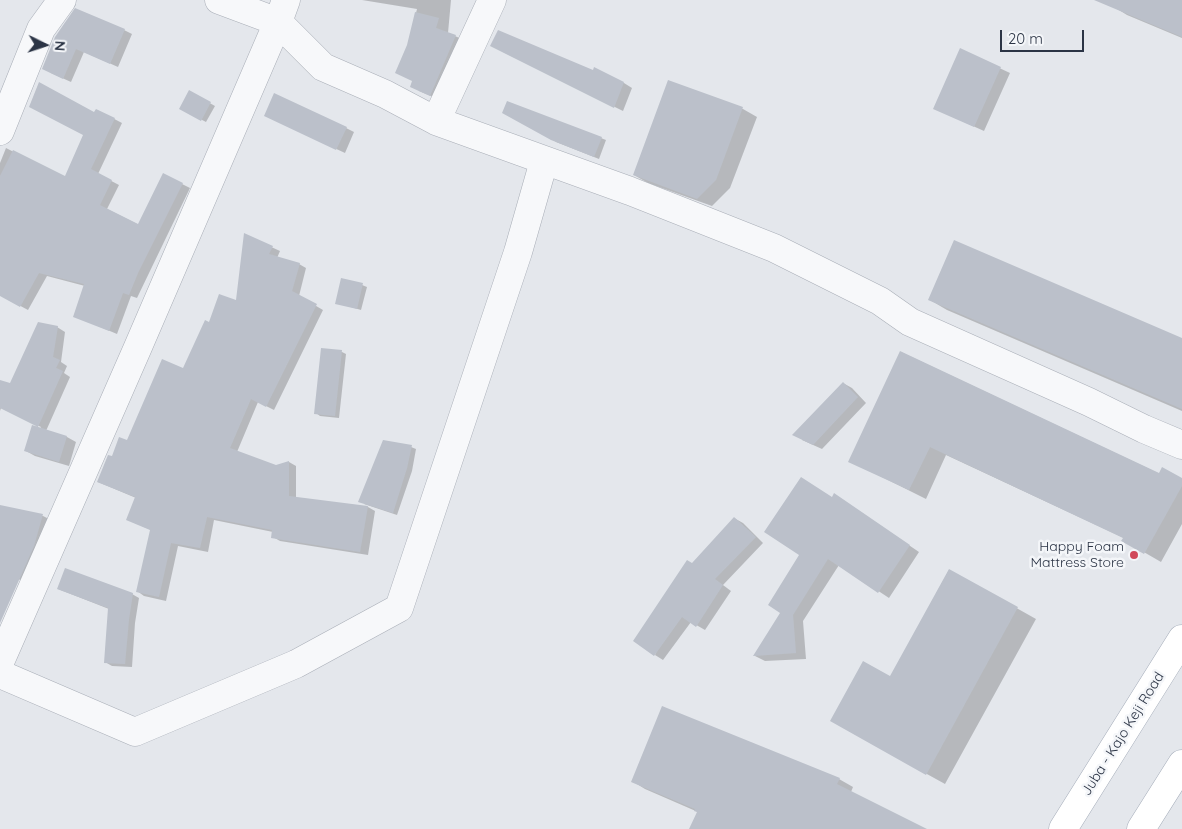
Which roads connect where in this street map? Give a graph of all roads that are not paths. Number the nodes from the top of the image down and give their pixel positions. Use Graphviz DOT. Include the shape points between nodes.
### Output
graph roads {
  1 [pos="62,0"];
  2 [pos="219,0"];
  3 [pos="492,0"];
  4 [pos="282,11"];
  5 [pos="436,121"];
  6 [pos="0,131"];
  7 [pos="544,161"];
  8 [pos="1182,444"];
  9 [pos="1182,639"];
  10 [pos="0,662"];
  11 [pos="0,674"];
  12 [pos="1182,764"];
  13 [pos="1063,829"];
  14 [pos="1142,829"];
  1 -- 6 [label="street" via="41,29"];
  2 -- 4 [label="street"];
  3 -- 5 [label="street"];
  4 -- 5 [label="street" via="323,67"];
  4 -- 10 [label="street"];
  5 -- 7 [label="street"];
  7 -- 8 [label="street" via="774,248 880,301 910,322"];
  7 -- 11 [label="street" via="518,252 399,608 296,664 135,732"];
  9 -- 13 [label="main road, Juba - Kajo Keji Road"];
  12 -- 14 [label="main road"];
}
